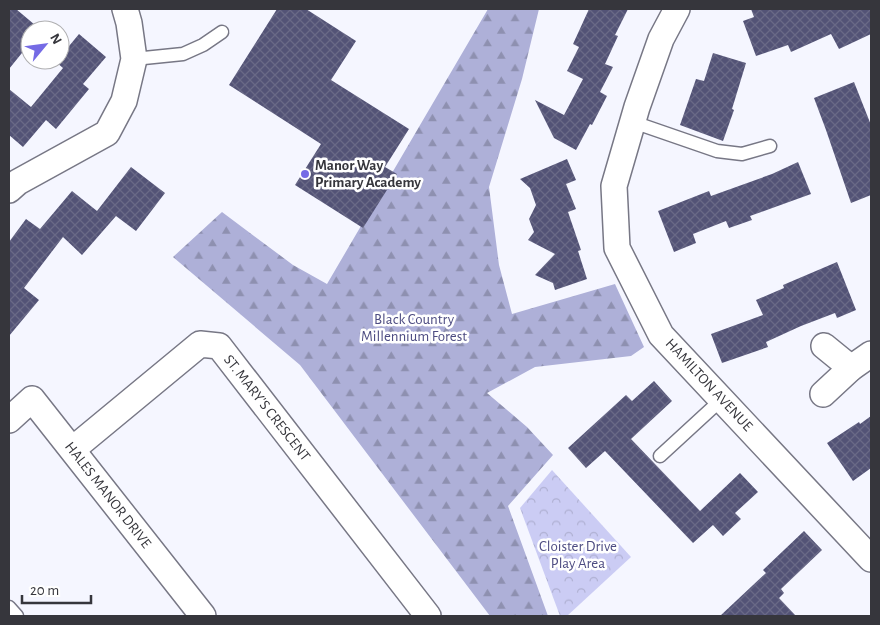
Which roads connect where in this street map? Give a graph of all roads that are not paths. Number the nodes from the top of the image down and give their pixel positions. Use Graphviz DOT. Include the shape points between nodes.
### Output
graph roads {
  1 [pos="125,9"];
  2 [pos="677,9"];
  3 [pos="222,32"];
  4 [pos="134,58"];
  5 [pos="633,122"];
  6 [pos="770,146"];
  7 [pos="9,190"];
  8 [pos="824,346"];
  9 [pos="871,354"];
  10 [pos="851,368"];
  11 [pos="823,394"];
  12 [pos="722,399"];
  13 [pos="9,420"];
  14 [pos="73,449"];
  15 [pos="660,456"];
  16 [pos="871,559"];
  17 [pos="9,606"];
  18 [pos="17,616"];
  19 [pos="203,616"];
  20 [pos="428,616"];
  1 -- 4 [label="street"];
  2 -- 5 [label="street, HAMILTON AVENUE" via="661,39"];
  3 -- 4 [label="lane" via="183,54"];
  4 -- 7 [label="street" via="124,100 107,133"];
  5 -- 6 [label="lane" via="717,151 742,154"];
  5 -- 12 [label="street, HAMILTON AVENUE" via="614,186 617,248 661,335"];
  8 -- 10 [label="street"];
  9 -- 10 [label="street"];
  10 -- 11 [label="street"];
  12 -- 15 [label="lane"];
  12 -- 16 [label="street, HAMILTON AVENUE"];
  13 -- 14 [label="street, HALES MANOR DRIVE" via="32,399"];
  14 -- 19 [label="street, HALES MANOR DRIVE"];
  14 -- 20 [label="street, ST. MARY'S CRESCENT" via="200,344 219,346"];
  17 -- 18 [label="lane"];
}
